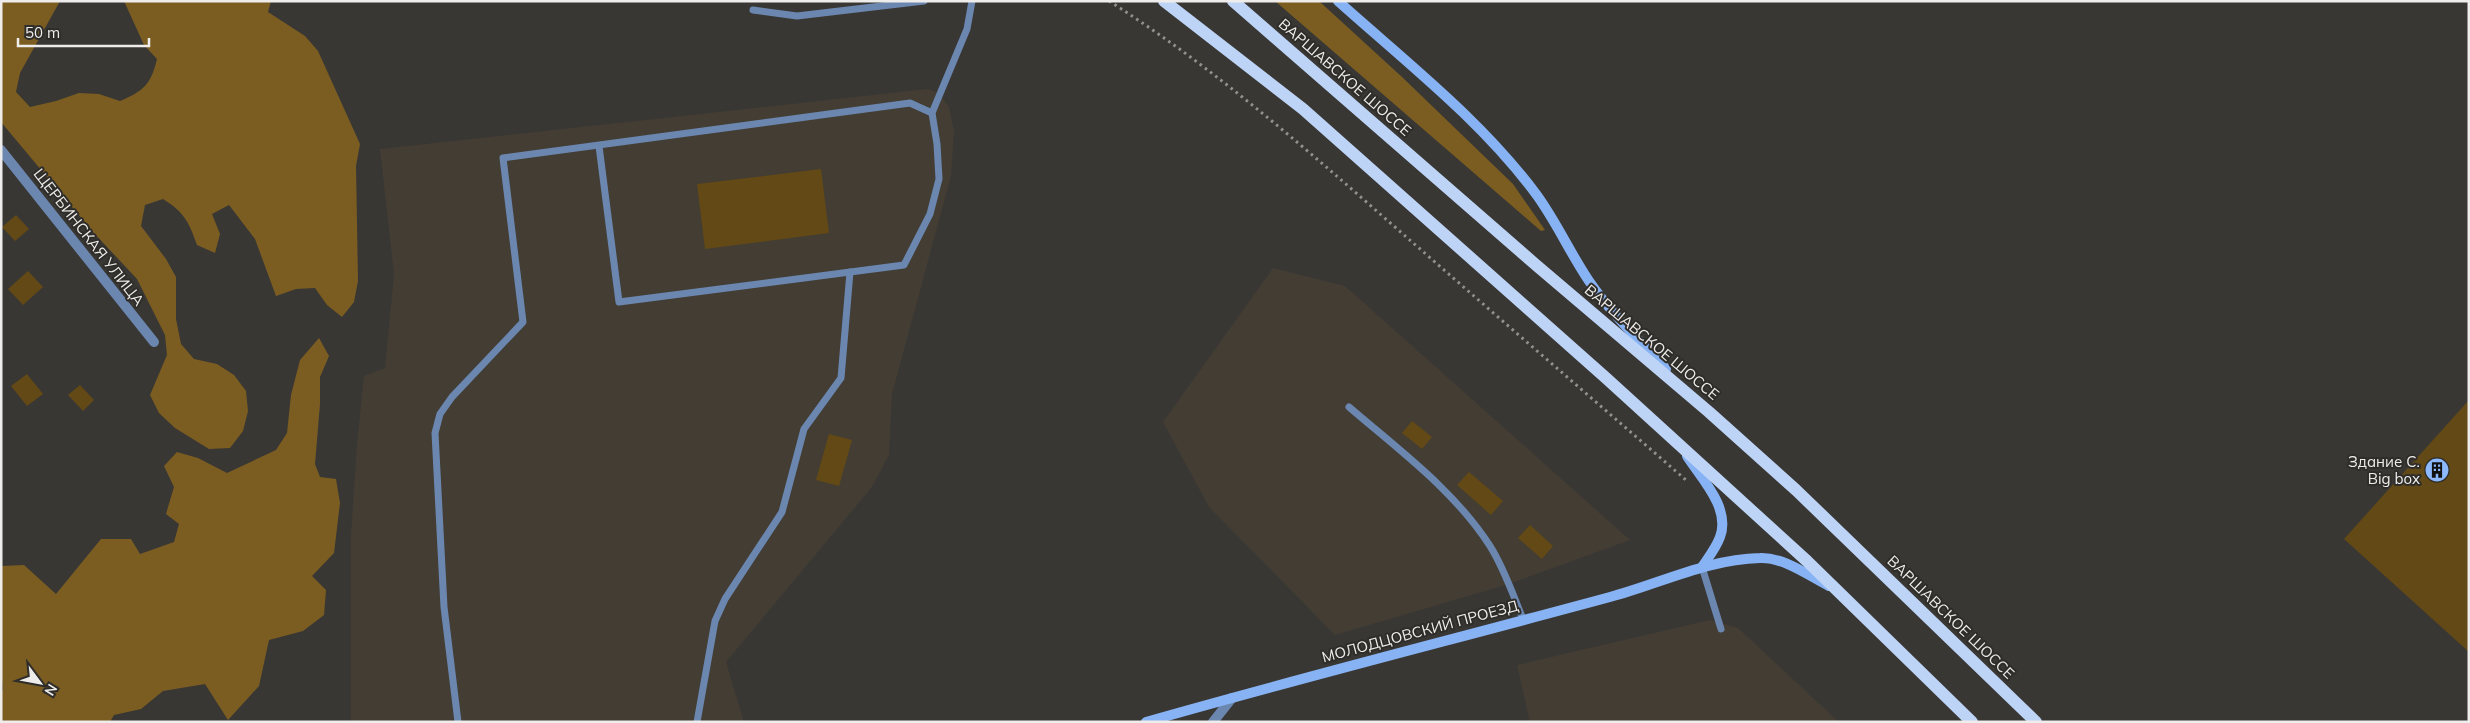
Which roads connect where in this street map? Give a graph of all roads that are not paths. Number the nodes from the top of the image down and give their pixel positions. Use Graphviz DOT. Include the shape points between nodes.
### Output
graph roads {
  1 [pos="924,1"];
  2 [pos="972,1"];
  3 [pos="1164,1"];
  4 [pos="1233,1"];
  5 [pos="1338,1"];
  6 [pos="753,10"];
  7 [pos="932,113"];
  8 [pos="599,146"];
  9 [pos="1,150"];
  10 [pos="850,272"];
  11 [pos="154,342"];
  12 [pos="1689,394"];
  13 [pos="1349,407"];
  14 [pos="1677,442"];
  15 [pos="1702,567"];
  16 [pos="1834,588"];
  17 [pos="1523,619"];
  18 [pos="1721,629"];
  19 [pos="1232,698"];
  20 [pos="1178,717"];
  21 [pos="458,722"];
  22 [pos="697,722"];
  23 [pos="1146,722"];
  24 [pos="1213,722"];
  25 [pos="1972,722"];
  26 [pos="2036,722"];
  1 -- 6 [label="lane" via="797,16"];
  2 -- 7 [label="lane" via="966,28"];
  3 -- 14 [label="main road" via="1303,109"];
  4 -- 12 [label="main road, ВАРШАВСКОЕ ШОССЕ" via="1536,266"];
  5 -- 12 [label="street" via="1427,80 1512,165 1537,195 1594,288"];
  7 -- 8 [label="lane" via="910,102"];
  7 -- 10 [label="lane" via="939,178 930,214 904,266"];
  8 -- 10 [label="lane" via="619,302"];
  8 -- 21 [label="lane" via="503,158 523,322 452,397 440,414 435,433 444,607"];
  9 -- 11 [label="street, ЩЕРБИНСКАЯ УЛИЦА"];
  10 -- 22 [label="lane" via="841,378 804,429 782,512 725,599 715,621"];
  12 -- 26 [label="main road, ВАРШАВСКОЕ ШОССЕ" via="1796,490"];
  13 -- 17 [label="lane" via="1446,491 1469,517 1491,547"];
  14 -- 15 [label="street" via="1717,502 1721,514 1720,537"];
  14 -- 16 [label="main road"];
  15 -- 16 [label="street, МОЛОДЦОВСКИЙ ПРОЕЗД" via="1760,558 1775,559"];
  15 -- 17 [label="street, МОЛОДЦОВСКИЙ ПРОЕЗД" via="1611,597"];
  15 -- 18 [label="lane"];
  16 -- 25 [label="main road"];
  17 -- 19 [label="street, МОЛОДЦОВСКИЙ ПРОЕЗД"];
  19 -- 20 [label="street, МОЛОДЦОВСКИЙ ПРОЕЗД"];
  19 -- 24 [label="street"];
  20 -- 23 [label="street, МОЛОДЦОВСКИЙ ПРОЕЗД"];
}
